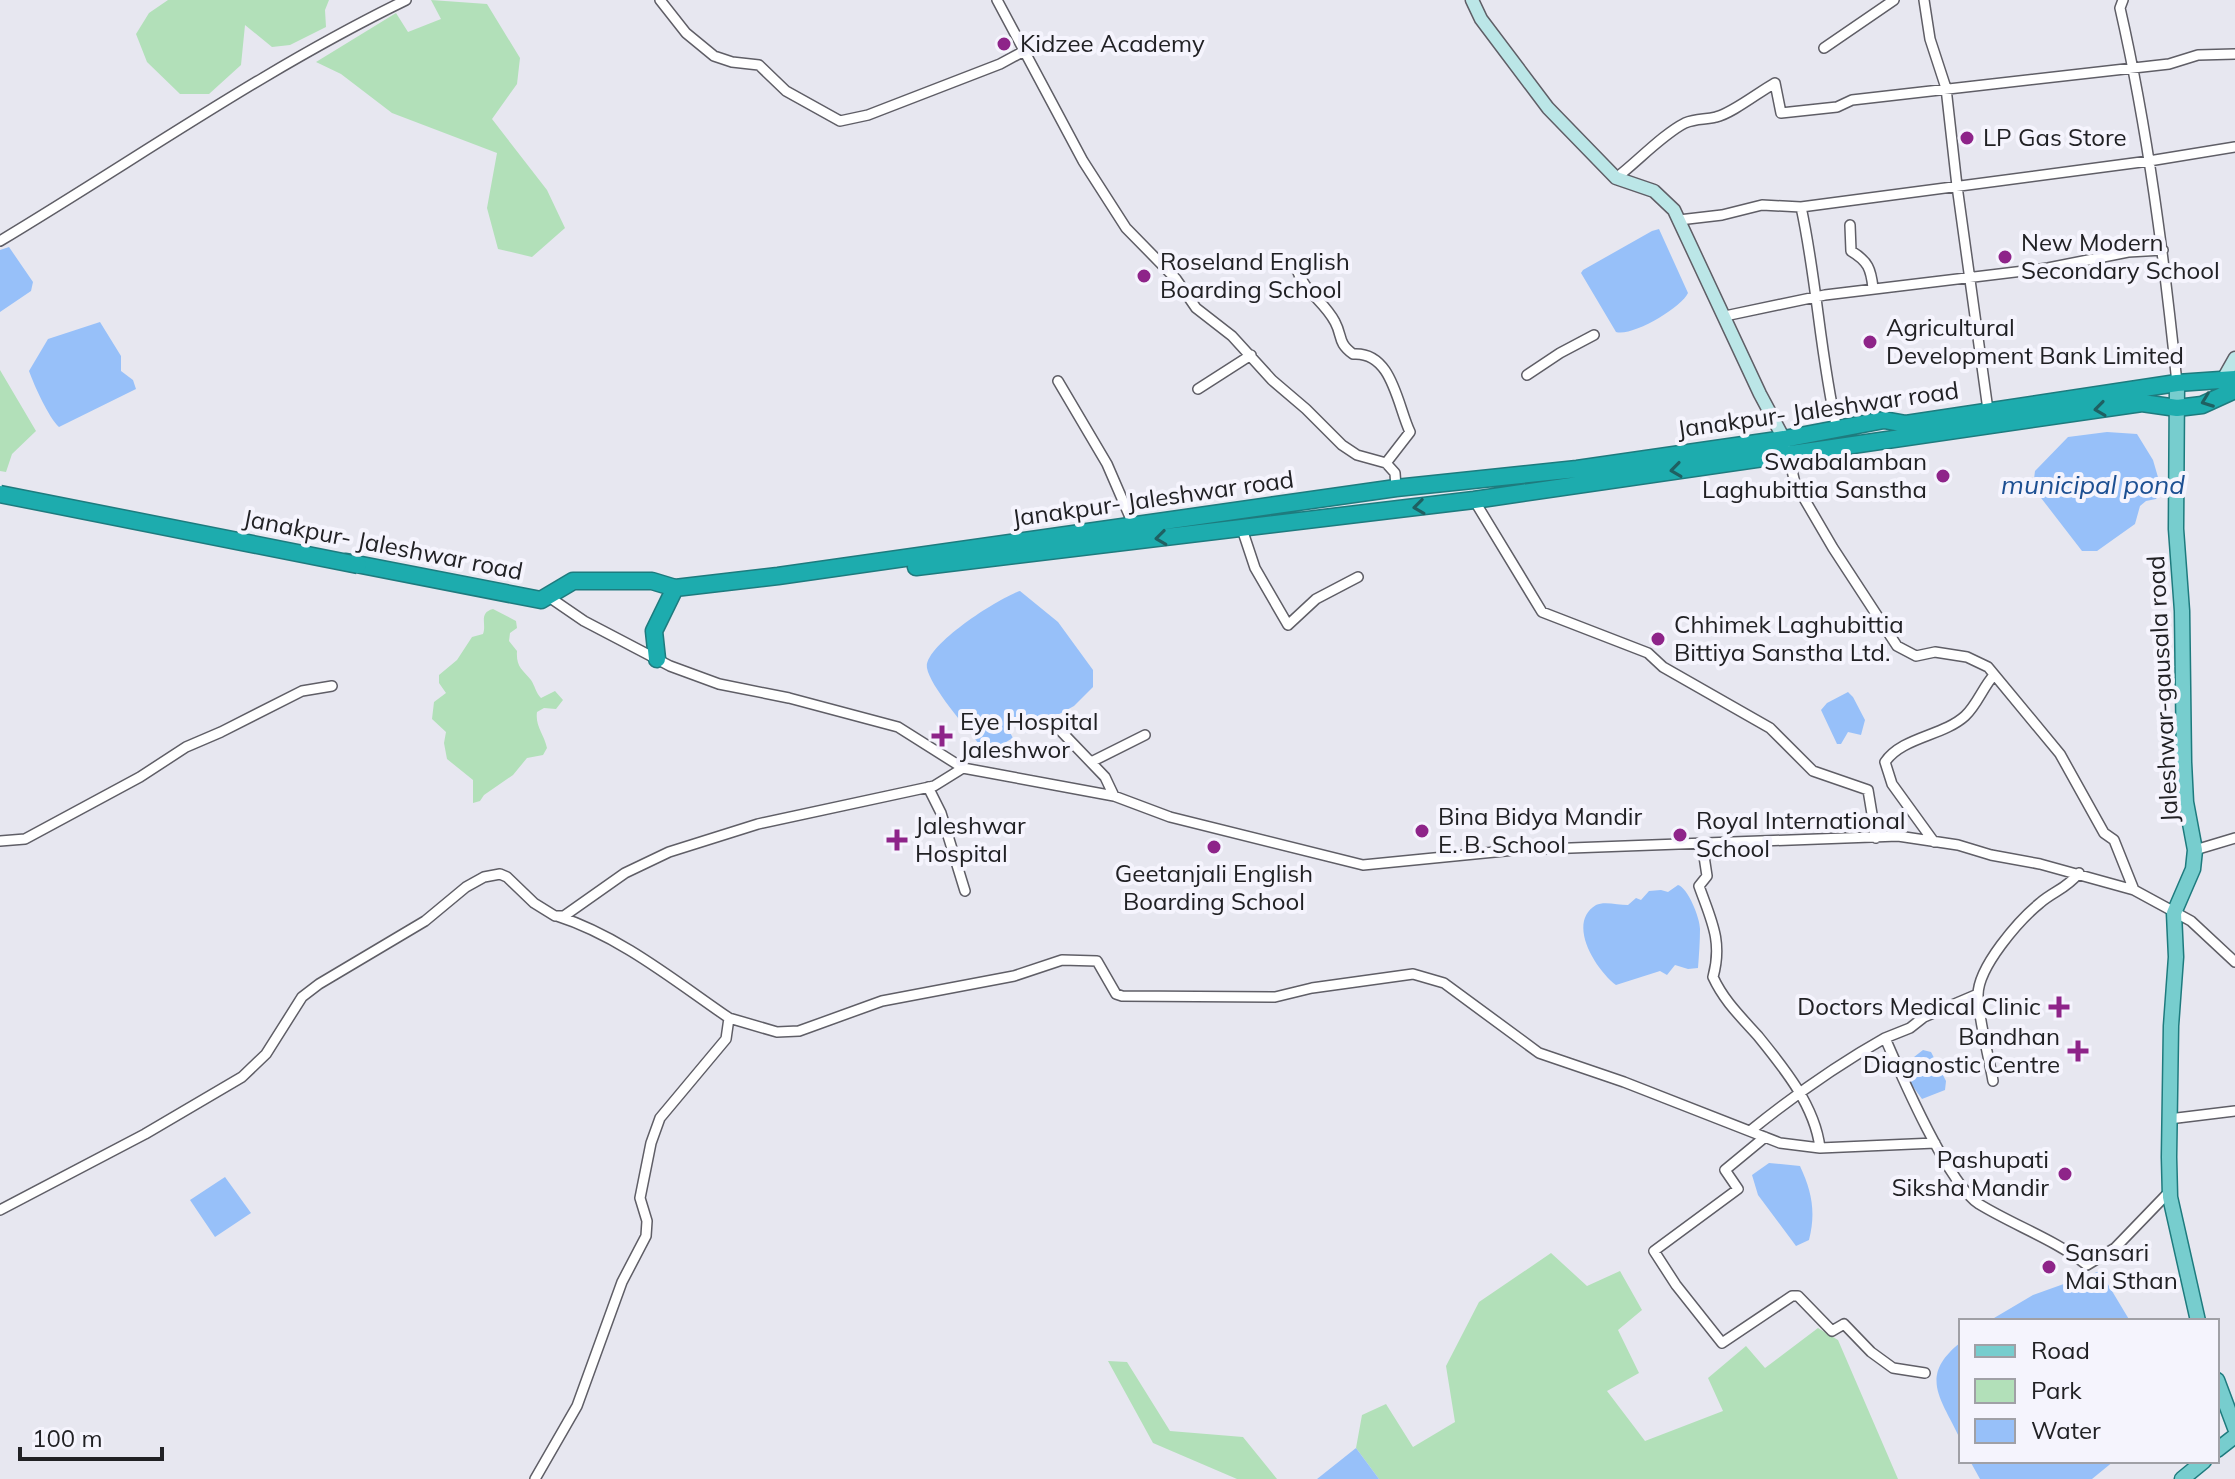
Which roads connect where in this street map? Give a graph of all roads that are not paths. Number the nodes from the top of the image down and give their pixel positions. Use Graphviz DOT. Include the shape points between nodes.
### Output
graph roads {
  1 [pos="406,0"];
  2 [pos="660,0"];
  3 [pos="997,0"];
  4 [pos="1472,0"];
  5 [pos="1894,0"];
  6 [pos="1924,0"];
  7 [pos="2123,0"];
  8 [pos="1824,48"];
  9 [pos="1024,51"];
  10 [pos="2235,54"];
  11 [pos="2134,68"];
  12 [pos="1946,88"];
  13 [pos="2235,147"];
  14 [pos="2149,161"];
  15 [pos="1616,178"];
  16 [pos="1957,186"];
  17 [pos="1801,207"];
  18 [pos="1679,220"];
  19 [pos="1850,225"];
  20 [pos="0,241"];
  21 [pos="2163,250"];
  22 [pos="1297,270"];
  23 [pos="1970,278"];
  24 [pos="1873,288"];
  25 [pos="1816,297"];
  26 [pos="1725,316"];
  27 [pos="1594,335"];
  28 [pos="1251,355"];
  29 [pos="2235,358"];
  30 [pos="1527,375"];
  31 [pos="1058,381"];
  32 [pos="2177,383"];
  33 [pos="2231,383"];
  34 [pos="1198,389"];
  35 [pos="2177,408"];
  36 [pos="1988,410"];
  37 [pos="1837,429"];
  38 [pos="1786,446"];
  39 [pos="1386,463"];
  40 [pos="1396,488"];
  41 [pos="0,496"];
  42 [pos="1474,500"];
  43 [pos="1133,524"];
  44 [pos="173,528"];
  45 [pos="1242,529"];
  46 [pos="280,549"];
  47 [pos="778,576"];
  48 [pos="1358,577"];
  49 [pos="675,588"];
  50 [pos="549,597"];
  51 [pos="657,659"];
  52 [pos="1994,675"];
  53 [pos="332,686"];
  54 [pos="1057,727"];
  55 [pos="1145,735"];
  56 [pos="1091,762"];
  57 [pos="963,768"];
  58 [pos="928,787"];
  59 [pos="1114,796"];
  60 [pos="1876,838"];
  61 [pos="2235,838"];
  62 [pos="0,841"];
  63 [pos="1934,842"];
  64 [pos="1702,843"];
  65 [pos="2195,850"];
  66 [pos="2079,873"];
  67 [pos="2134,890"];
  68 [pos="965,891"];
  69 [pos="2174,913"];
  70 [pos="555,916"];
  71 [pos="2235,962"];
  72 [pos="1978,994"];
  73 [pos="729,1018"];
  74 [pos="1885,1038"];
  75 [pos="1993,1081"];
  76 [pos="1799,1094"];
  77 [pos="2235,1111"];
  78 [pos="2169,1119"];
  79 [pos="1750,1131"];
  80 [pos="1765,1137"];
  81 [pos="1935,1143"];
  82 [pos="1820,1148"];
  83 [pos="2170,1191"];
  84 [pos="0,1210"];
  85 [pos="2198,1319"];
  86 [pos="1925,1373"];
  87 [pos="2219,1385"];
  88 [pos="2235,1428"];
  89 [pos="2235,1436"];
  90 [pos="2219,1448"];
  91 [pos="2202,1463"];
  92 [pos="535,1479"];
  93 [pos="2182,1479"];
  1 -- 20 [label="street" via="239,92"];
  2 -- 9 [label="street" via="686,33 714,56 759,65 786,91 840,121 882,110"];
  3 -- 9 [label="street"];
  4 -- 15 [label="street" via="1548,108"];
  5 -- 8 [label="street"];
  6 -- 12 [label="street"];
  7 -- 11 [label="street" via="2120,8"];
  9 -- 28 [label="street" via="1126,228 1203,315"];
  10 -- 11 [label="street" via="2198,55"];
  11 -- 12 [label="street"];
  11 -- 14 [label="street"];
  12 -- 15 [label="street" via="1781,113 1775,83 1737,109 1682,124"];
  12 -- 16 [label="street"];
  13 -- 14 [label="street"];
  14 -- 16 [label="street"];
  14 -- 21 [label="street"];
  15 -- 18 [label="street" via="1654,191"];
  16 -- 17 [label="street"];
  16 -- 23 [label="street"];
  17 -- 18 [label="street" via="1762,205"];
  17 -- 25 [label="street"];
  18 -- 26 [label="street"];
  19 -- 24 [label="street" via="1851,251 1871,269"];
  21 -- 23 [label="street"];
  21 -- 32 [label="street"];
  22 -- 39 [label="street" via="1336,322 1342,346 1377,358 1384,368 1410,432"];
  23 -- 24 [label="street"];
  23 -- 36 [label="street"];
  24 -- 25 [label="street"];
  25 -- 26 [label="street"];
  25 -- 37 [label="street"];
  26 -- 38 [label="street"];
  27 -- 30 [label="street"];
  28 -- 34 [label="street"];
  28 -- 39 [label="street" via="1342,445"];
  29 -- 33 [label="street"];
  31 -- 43 [label="street" via="1107,464"];
  32 -- 33 [label="highway, Janakpur- Jaleshwar road"];
  32 -- 35 [label="main road, Jaleshwar-gausala road"];
  32 -- 36 [label="highway, Janakpur- Jaleshwar road"];
  33 -- 35 [label="highway, one-way" via="2202,405"];
  35 -- 38 [label="highway, one-way" via="2142,403"];
  35 -- 65 [label="main road, Jaleshwar-gausala road" via="2184,762"];
  36 -- 37 [label="highway, Janakpur- Jaleshwar road"];
  37 -- 38 [label="highway, Janakpur- Jaleshwar road"];
  38 -- 40 [label="highway, Janakpur- Jaleshwar road"];
  38 -- 42 [label="highway, one-way"];
  38 -- 52 [label="street" via="1795,483 1897,646 1916,656 1935,652 1967,657"];
  39 -- 40 [label="street" via="1395,473"];
  40 -- 43 [label="highway, Janakpur- Jaleshwar road"];
  41 -- 44 [label="highway, Janakpur- Jaleshwar road"];
  41 -- 46 [label="highway, Janakpur- Jaleshwar road, bridge"];
  42 -- 45 [label="highway, one-way"];
  42 -- 60 [label="street" via="1542,612 1648,653 1663,667 1770,728 1813,771 1868,790"];
  43 -- 47 [label="highway, Janakpur- Jaleshwar road"];
  44 -- 46 [label="highway, Janakpur- Jaleshwar road"];
  44 -- 46 [label="highway, Janakpur- Jaleshwar road, bridge" via="358,565"];
  45 -- 47 [label="highway, one-way" via="800,583"];
  45 -- 48 [label="street" via="1255,568 1288,625 1316,599"];
  46 -- 50 [label="highway, Janakpur- Jaleshwar road" via="541,600"];
  47 -- 49 [label="highway, Janakpur- Jaleshwar road"];
  49 -- 50 [label="highway, Janakpur- Jaleshwar road" via="652,581 573,581"];
  49 -- 51 [label="highway" via="654,631"];
  50 -- 51 [label="street"];
  51 -- 57 [label="street" via="719,684 898,727"];
  52 -- 63 [label="street" via="1964,717 1891,752 1885,762 1892,784"];
  52 -- 67 [label="street" via="2060,754 2104,833 2114,840"];
  53 -- 62 [label="street" via="302,691 186,747 25,839"];
  54 -- 56 [label="street"];
  55 -- 56 [label="street"];
  56 -- 59 [label="street"];
  57 -- 58 [label="street"];
  57 -- 59 [label="street"];
  58 -- 68 [label="street"];
  58 -- 70 [label="street" via="782,817 669,852 625,873 564,916"];
  59 -- 64 [label="street" via="1170,817 1363,865 1515,850"];
  60 -- 63 [label="street"];
  60 -- 64 [label="street"];
  61 -- 65 [label="street"];
  63 -- 66 [label="street"];
  64 -- 76 [label="street" via="1707,876 1699,886 1718,958 1713,977 1722,996"];
  65 -- 69 [label="main road, Jaleshwar-gausala road" via="2193,869"];
  66 -- 67 [label="street"];
  66 -- 72 [label="street" via="2010,933 1983,975"];
  67 -- 69 [label="street"];
  69 -- 71 [label="street" via="2191,921"];
  69 -- 78 [label="main road, Jaleshwar-gausala road"];
  70 -- 73 [label="street" via="644,959"];
  70 -- 84 [label="street" via="507,877 484,877 425,921 302,997 266,1054 242,1077"];
  72 -- 74 [label="street"];
  72 -- 75 [label="street"];
  73 -- 79 [label="street" via="777,1032 799,1031 882,1001 1014,976 1062,960 1097,961 1122,996 1275,997 1413,974 1444,983 1539,1053"];
  73 -- 92 [label="street" via="726,1039 660,1118 640,1198 646,1236 622,1282 577,1406"];
  74 -- 76 [label="street"];
  74 -- 81 [label="street"];
  76 -- 79 [label="street"];
  76 -- 82 [label="street" via="1818,1126"];
  77 -- 78 [label="street"];
  78 -- 83 [label="main road, Jaleshwar-gausala road"];
  79 -- 80 [label="street"];
  80 -- 82 [label="street"];
  80 -- 86 [label="street" via="1725,1170 1738,1189 1654,1251 1676,1285 1722,1343 1798,1296 1832,1331 1844,1324 1893,1368"];
  81 -- 82 [label="street"];
  81 -- 83 [label="street" via="1961,1188 1977,1203 2064,1247 2087,1265 2115,1248"];
  83 -- 85 [label="main road, Jaleshwar-gausala road"];
  87 -- 88 [label="main road"];
  89 -- 90 [label="main road"];
  91 -- 93 [label="main road"];
}
